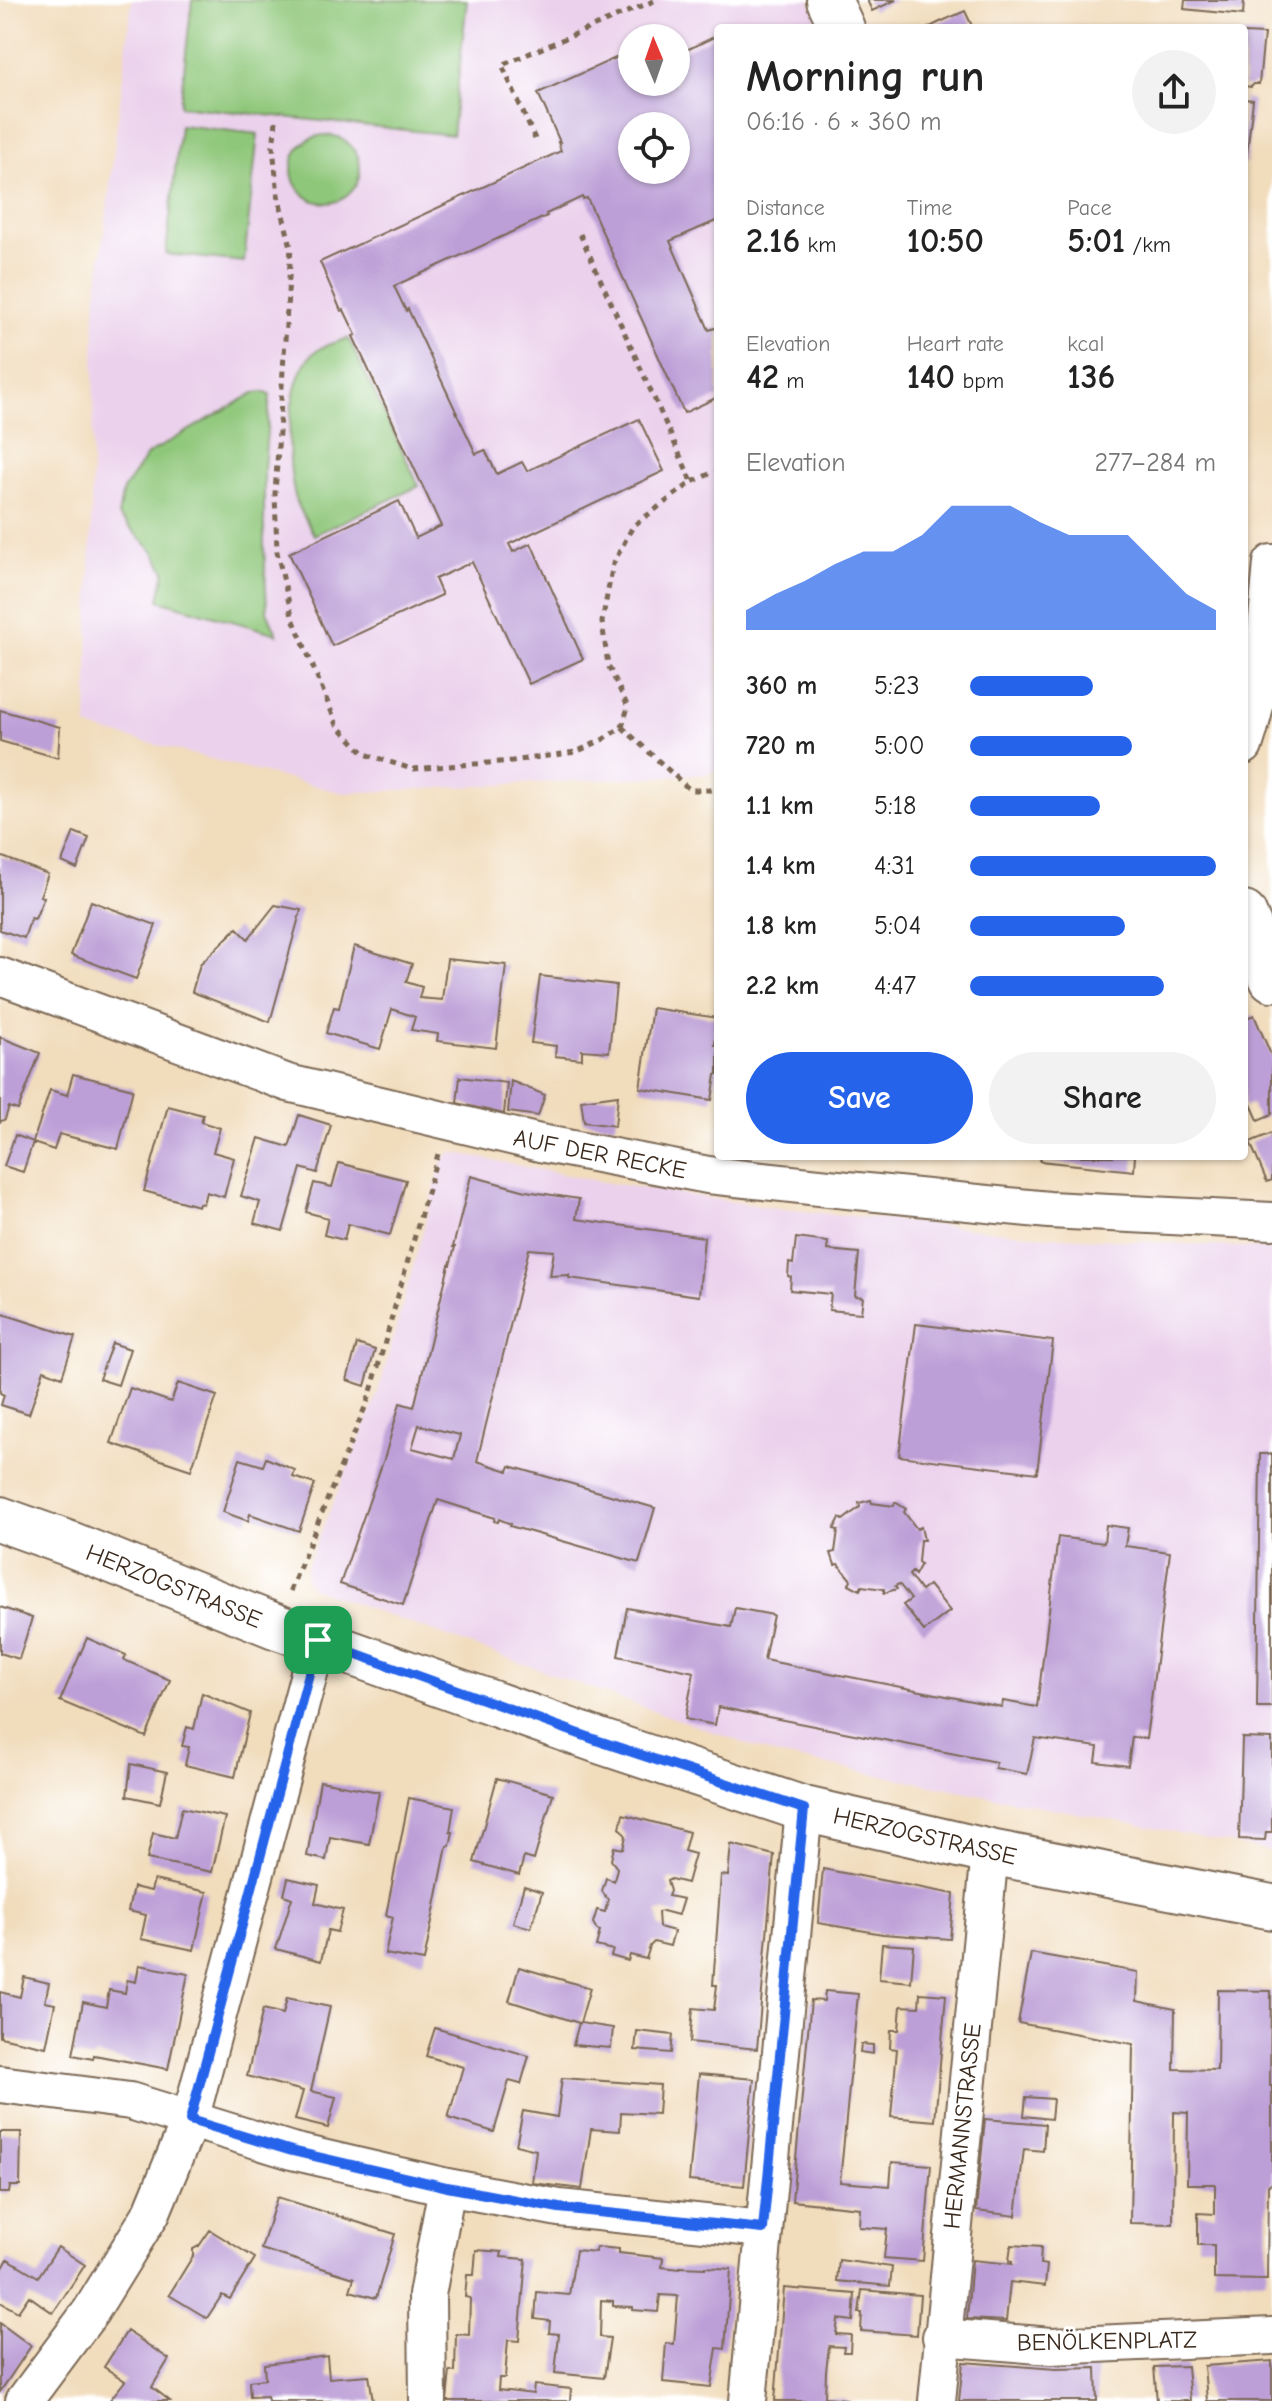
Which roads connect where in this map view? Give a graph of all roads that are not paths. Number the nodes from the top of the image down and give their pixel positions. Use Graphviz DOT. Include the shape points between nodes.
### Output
graph roads {
  1 [pos="829,0"];
  2 [pos="840,24"];
  3 [pos="1272,563"];
  4 [pos="1248,734"];
  5 [pos="1248,923"];
  6 [pos="0,976"];
  7 [pos="1272,979"];
  8 [pos="1272,1221"];
  9 [pos="0,1519"];
  10 [pos="318,1640"];
  11 [pos="804,1809"];
  12 [pos="990,1852"];
  13 [pos="1272,1907"];
  14 [pos="0,2084"];
  15 [pos="190,2120"];
  16 [pos="447,2187"];
  17 [pos="763,2229"];
  18 [pos="1272,2336"];
  19 [pos="941,2337"];
  20 [pos="24,2401"];
  21 [pos="428,2401"];
  22 [pos="748,2401"];
  23 [pos="937,2401"];
  1 -- 2 [label="street"];
  3 -- 4 [label="street"];
  5 -- 7 [label="street"];
  6 -- 8 [label="street, AUF DER RECKE" via="288,1083 540,1143 708,1175 1049,1210"];
  9 -- 10 [label="street, HERZOGSTRASSE"];
  10 -- 11 [label="street, HERZOGSTRASSE"];
  10 -- 15 [label="street"];
  11 -- 12 [label="street, HERZOGSTRASSE"];
  11 -- 17 [label="street"];
  12 -- 13 [label="street, HERZOGSTRASSE"];
  12 -- 19 [label="street, HERMANNSTRASSE"];
  14 -- 15 [label="street" via="130,2101"];
  15 -- 16 [label="street" via="292,2151"];
  15 -- 20 [label="street" via="152,2212 91,2311"];
  16 -- 17 [label="street" via="559,2208"];
  16 -- 21 [label="street" via="427,2295"];
  17 -- 22 [label="street"];
  18 -- 19 [label="street, BENÖLKENPLATZ" via="1051,2346"];
  19 -- 23 [label="street, HERMANNSTRASSE"];
}
